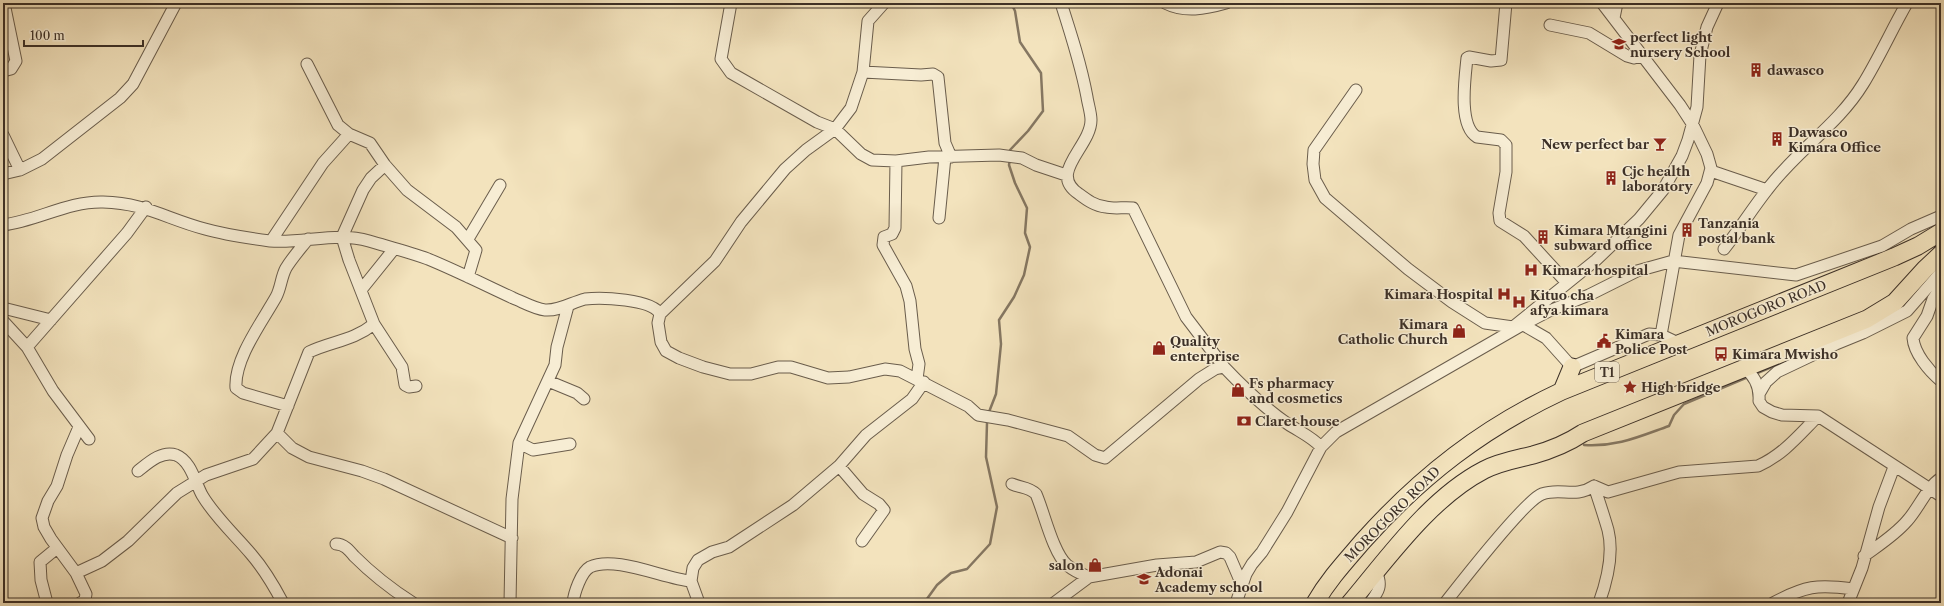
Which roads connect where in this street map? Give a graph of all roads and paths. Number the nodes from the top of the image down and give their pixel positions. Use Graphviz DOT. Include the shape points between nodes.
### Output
graph roads {
  1 [pos="4,3"];
  2 [pos="176,3"];
  3 [pos="731,3"];
  4 [pos="884,3"];
  5 [pos="1061,3"];
  6 [pos="1165,3"];
  7 [pos="1226,3"];
  8 [pos="1506,3"];
  9 [pos="1602,3"];
  10 [pos="1617,3"];
  11 [pos="1718,3"];
  12 [pos="1907,3"];
  13 [pos="1614,18"];
  14 [pos="1550,25"];
  15 [pos="1642,56"];
  16 [pos="307,64"];
  17 [pos="3,71"];
  18 [pos="863,72"];
  19 [pos="1356,90"];
  20 [pos="1693,125"];
  21 [pos="835,129"];
  22 [pos="349,134"];
  23 [pos="3,135"];
  24 [pos="948,157"];
  25 [pos="896,161"];
  26 [pos="385,165"];
  27 [pos="20,170"];
  28 [pos="1711,171"];
  29 [pos="3,174"];
  30 [pos="1066,175"];
  31 [pos="500,185"];
  32 [pos="1767,190"];
  33 [pos="146,207"];
  34 [pos="1941,216"];
  35 [pos="939,218"];
  36 [pos="3,226"];
  37 [pos="1941,232"];
  38 [pos="342,237"];
  39 [pos="308,239"];
  40 [pos="468,239"];
  41 [pos="271,241"];
  42 [pos="394,249"];
  43 [pos="1724,249"];
  44 [pos="1941,254"];
  45 [pos="1673,261"];
  46 [pos="1941,272"];
  47 [pos="468,277"];
  48 [pos="1567,283"];
  49 [pos="1941,287"];
  50 [pos="361,290"];
  51 [pos="568,306"];
  52 [pos="3,308"];
  53 [pos="660,314"];
  54 [pos="52,320"];
  55 [pos="3,321"];
  56 [pos="374,324"];
  57 [pos="1521,324"];
  58 [pos="1661,335"];
  59 [pos="1678,343"];
  60 [pos="27,347"];
  61 [pos="1572,366"];
  62 [pos="1224,367"];
  63 [pos="1744,368"];
  64 [pos="548,381"];
  65 [pos="921,381"];
  66 [pos="1941,381"];
  67 [pos="416,386"];
  68 [pos="1562,391"];
  69 [pos="1760,394"];
  70 [pos="584,399"];
  71 [pos="288,406"];
  72 [pos="1818,416"];
  73 [pos="79,427"];
  74 [pos="277,433"];
  75 [pos="90,440"];
  76 [pos="519,443"];
  77 [pos="570,444"];
  78 [pos="1321,447"];
  79 [pos="839,466"];
  80 [pos="1894,467"];
  81 [pos="138,471"];
  82 [pos="1941,478"];
  83 [pos="195,483"];
  84 [pos="1012,484"];
  85 [pos="1594,486"];
  86 [pos="1930,489"];
  87 [pos="1941,496"];
  88 [pos="512,538"];
  89 [pos="862,541"];
  90 [pos="336,544"];
  91 [pos="57,548"];
  92 [pos="1864,556"];
  93 [pos="1376,572"];
  94 [pos="76,573"];
  95 [pos="1089,577"];
  96 [pos="691,581"];
  97 [pos="1242,585"];
  98 [pos="1853,589"];
  99 [pos="47,603"];
  100 [pos="80,603"];
  101 [pos="283,603"];
  102 [pos="413,603"];
  103 [pos="510,603"];
  104 [pos="573,603"];
  105 [pos="699,603"];
  106 [pos="1054,603"];
  107 [pos="1236,603"];
  108 [pos="1315,603"];
  109 [pos="1350,603"];
  110 [pos="1370,603"];
  111 [pos="1445,603"];
  112 [pos="1599,603"];
  113 [pos="1773,603"];
  114 [pos="1848,603"];
  1 -- 17 [label="street" via="16,61 11,68"];
  2 -- 27 [label="street" via="133,84 120,98 42,159"];
  3 -- 21 [label="street" via="721,59 724,65 744,81 817,122"];
  4 -- 18 [label="street" via="868,21"];
  5 -- 30 [label="street" via="1083,78 1091,120 1089,133"];
  6 -- 7 [label="street" via="1186,10"];
  8 -- 48 [label="street" via="1501,60 1467,58 1464,98 1468,126 1477,137 1501,140 1506,145 1507,160 1500,220 1524,236"];
  9 -- 13 [label="street"];
  10 -- 13 [label="street"];
  11 -- 20 [label="street" via="1707,27 1700,54 1697,107"];
  12 -- 32 [label="street" via="1863,84 1838,118"];
  13 -- 15 [label="street"];
  14 -- 15 [label="street" via="1588,33 1627,56"];
  15 -- 20 [label="street" via="1669,89"];
  16 -- 22 [label="street" via="338,125"];
  18 -- 21 [label="street" via="850,108"];
  18 -- 24 [label="street" via="934,74 938,77"];
  19 -- 57 [label="street" via="1314,150 1315,180 1325,198 1408,269 1472,315 1485,323 1506,327"];
  20 -- 28 [label="street" via="1707,154"];
  20 -- 48 [label="street" via="1679,162 1653,203 1596,260"];
  21 -- 25 [label="street" via="861,154 872,160"];
  21 -- 53 [label="street" via="785,169 741,222 715,261"];
  22 -- 26 [label="street" via="370,143"];
  22 -- 41 [label="street" via="323,163"];
  23 -- 27 [label="street"];
  24 -- 25 [label="street"];
  24 -- 30 [label="street" via="999,155 1022,158"];
  24 -- 35 [label="street"];
  25 -- 65 [label="street" via="895,228 892,234 884,237 883,245 906,286"];
  26 -- 38 [label="street" via="363,190"];
  26 -- 40 [label="street" via="420,201"];
  27 -- 29 [label="street"];
  28 -- 32 [label="street"];
  28 -- 45 [label="street" via="1707,183 1684,222"];
  30 -- 62 [label="street" via="1067,183 1076,193 1093,204 1106,208 1133,208 1186,317"];
  31 -- 40 [label="street"];
  32 -- 43 [label="street"];
  33 -- 36 [label="street" via="131,203 101,202 74,205"];
  33 -- 41 [label="street" via="205,229"];
  33 -- 54 [label="street" via="127,233"];
  34 -- 45 [label="street" via="1911,229 1882,246 1796,275"];
  37 -- 59 [label="highway, MOROGORO ROAD / T1" via="1894,257"];
  38 -- 39 [label="street"];
  38 -- 42 [label="street" via="366,240"];
  38 -- 50 [label="street"];
  39 -- 41 [label="street" via="291,242"];
  39 -- 71 [label="street" via="286,268 278,295 240,362 235,380 236,388 242,393"];
  40 -- 47 [label="street" via="476,250"];
  42 -- 47 [label="street" via="428,259"];
  42 -- 50 [label="street"];
  44 -- 63 [label="highway, MOROGORO ROAD" via="1903,296 1884,310"];
  45 -- 57 [label="street" via="1637,271 1590,295 1549,310"];
  45 -- 58 [label="street"];
  46 -- 69 [label="street" via="1907,311 1776,372 1766,382"];
  47 -- 51 [label="street" via="545,310"];
  48 -- 57 [label="street"];
  49 -- 66 [label="street" via="1913,338 1919,354"];
  50 -- 56 [label="street"];
  51 -- 53 [label="street" via="583,300 607,298 652,306"];
  51 -- 64 [label="street" via="555,365"];
  52 -- 54 [label="street"];
  53 -- 65 [label="street" via="658,323 661,342 666,352 730,374 751,374 778,367 791,367 828,378 885,369 900,371"];
  54 -- 60 [label="street"];
  55 -- 60 [label="street"];
  56 -- 67 [label="street" via="402,367 405,385 409,388"];
  56 -- 71 [label="street" via="363,333 309,352"];
  57 -- 61 [label="street" via="1546,338"];
  57 -- 78 [label="street" via="1336,432"];
  58 -- 59 [label="street"];
  58 -- 61 [label="street" via="1642,336"];
  59 -- 68 [label="highway, MOROGORO ROAD / T1"];
  60 -- 73 [label="street" via="53,391"];
  61 -- 68 [label="highway"];
  62 -- 65 [label="street" via="1215,369 1199,379 1105,458 1095,455 1068,436 978,415 968,406"];
  62 -- 78 [label="street" via="1258,401"];
  63 -- 69 [label="street" via="1753,375"];
  63 -- 93 [label="highway, MOROGORO ROAD" via="1583,433 1551,450 1498,464 1473,476 1445,497"];
  64 -- 70 [label="street" via="577,393"];
  64 -- 76 [label="street"];
  65 -- 79 [label="street" via="912,399 866,435"];
  68 -- 108 [label="highway, MOROGORO ROAD / T1" via="1503,422 1449,458 1413,489 1347,558 1323,588"];
  69 -- 72 [label="street" via="1759,401 1763,407 1772,412 1782,415"];
  71 -- 74 [label="street"];
  72 -- 80 [label="street"];
  72 -- 85 [label="street" via="1786,449 1769,462 1758,466 1679,472 1608,492"];
  73 -- 75 [label="street"];
  73 -- 91 [label="street" via="42,518 44,527"];
  74 -- 83 [label="street" via="253,459 206,475"];
  74 -- 88 [label="street" via="292,448 309,457 362,470"];
  76 -- 77 [label="street" via="533,450"];
  76 -- 88 [label="street" via="512,500"];
  78 -- 97 [label="street" via="1287,512 1252,564"];
  79 -- 89 [label="street" via="863,494 884,510"];
  79 -- 96 [label="street" via="793,505 759,528 729,547 698,560 693,568"];
  80 -- 86 [label="street"];
  80 -- 92 [label="street"];
  81 -- 83 [label="street" via="152,460 168,454 176,455 186,462"];
  82 -- 86 [label="street"];
  83 -- 94 [label="street" via="177,493 128,541 102,561"];
  83 -- 101 [label="street" via="214,512 253,556"];
  84 -- 95 [label="street" via="1031,489 1036,494 1059,553 1066,564"];
  85 -- 111 [label="street" via="1587,491 1573,494 1562,491 1541,494 1522,510"];
  85 -- 112 [label="street" via="1610,546 1609,567"];
  86 -- 87 [label="street"];
  86 -- 92 [label="street" via="1907,521"];
  88 -- 103 [label="street"];
  90 -- 102 [label="street" via="349,550 385,584"];
  91 -- 94 [label="street"];
  91 -- 99 [label="street" via="40,562 41,580"];
  92 -- 98 [label="street"];
  93 -- 109 [label="highway, MOROGORO ROAD"];
  93 -- 110 [label="street" via="1380,580 1380,590"];
  94 -- 100 [label="street" via="86,594 85,600"];
  95 -- 97 [label="street" via="1157,565 1196,562 1222,552 1230,557"];
  95 -- 106 [label="street"];
  96 -- 104 [label="street" via="612,564 590,567 580,581"];
  96 -- 105 [label="street"];
  97 -- 107 [label="street"];
  98 -- 113 [label="street" via="1816,586"];
  98 -- 114 [label="street"];
}
